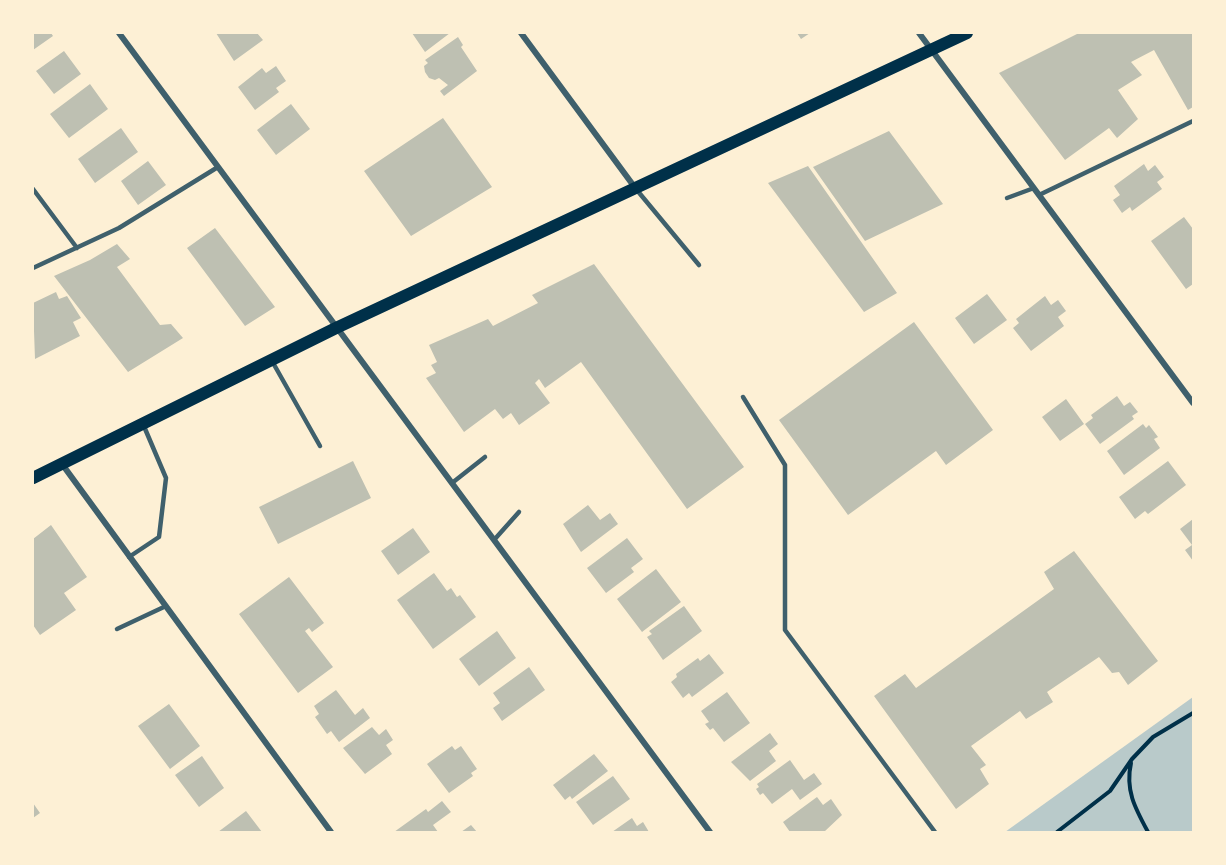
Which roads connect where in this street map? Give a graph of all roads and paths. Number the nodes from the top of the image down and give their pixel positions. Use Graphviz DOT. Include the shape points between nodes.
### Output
graph roads {
  1 [pos="119,33"];
  2 [pos="521,33"];
  3 [pos="919,33"];
  4 [pos="967,33"];
  5 [pos="932,50"];
  6 [pos="1193,121"];
  7 [pos="218,167"];
  8 [pos="1034,188"];
  9 [pos="33,189"];
  10 [pos="636,189"];
  11 [pos="1039,195"];
  12 [pos="1007,198"];
  13 [pos="77,248"];
  14 [pos="699,265"];
  15 [pos="33,268"];
  16 [pos="336,328"];
  17 [pos="272,361"];
  18 [pos="743,397"];
  19 [pos="1193,403"];
  20 [pos="143,424"];
  21 [pos="320,446"];
  22 [pos="485,456"];
  23 [pos="62,464"];
  24 [pos="33,478"];
  25 [pos="452,483"];
  26 [pos="519,512"];
  27 [pos="494,540"];
  28 [pos="129,556"];
  29 [pos="166,606"];
  30 [pos="117,629"];
  31 [pos="1193,713"];
  32 [pos="1132,759"];
  33 [pos="331,832"];
  34 [pos="710,832"];
  35 [pos="935,832"];
  36 [pos="1057,832"];
  37 [pos="1148,832"];
  1 -- 7 [label="street"];
  2 -- 10 [label="street"];
  3 -- 5 [label="street"];
  4 -- 5 [label="main road"];
  5 -- 8 [label="street"];
  5 -- 10 [label="main road"];
  6 -- 11 [label="lane"];
  7 -- 13 [label="lane" via="119,228"];
  7 -- 16 [label="street"];
  8 -- 11 [label="street"];
  8 -- 12 [label="lane"];
  9 -- 13 [label="lane"];
  10 -- 14 [label="lane"];
  10 -- 16 [label="main road"];
  11 -- 19 [label="street"];
  13 -- 15 [label="lane"];
  16 -- 17 [label="main road"];
  16 -- 25 [label="street"];
  17 -- 20 [label="main road"];
  17 -- 21 [label="lane"];
  18 -- 35 [label="lane" via="785,465 784,630"];
  20 -- 23 [label="main road"];
  20 -- 28 [label="lane" via="166,478 159,537"];
  22 -- 25 [label="lane"];
  23 -- 24 [label="main road"];
  23 -- 28 [label="street"];
  25 -- 27 [label="street"];
  26 -- 27 [label="lane"];
  27 -- 34 [label="street"];
  28 -- 29 [label="street"];
  29 -- 30 [label="lane"];
  29 -- 33 [label="street"];
  31 -- 32 [label="path" via="1153,737"];
  32 -- 36 [label="path" via="1110,791"];
  32 -- 37 [label="path" via="1130,797"];
}
